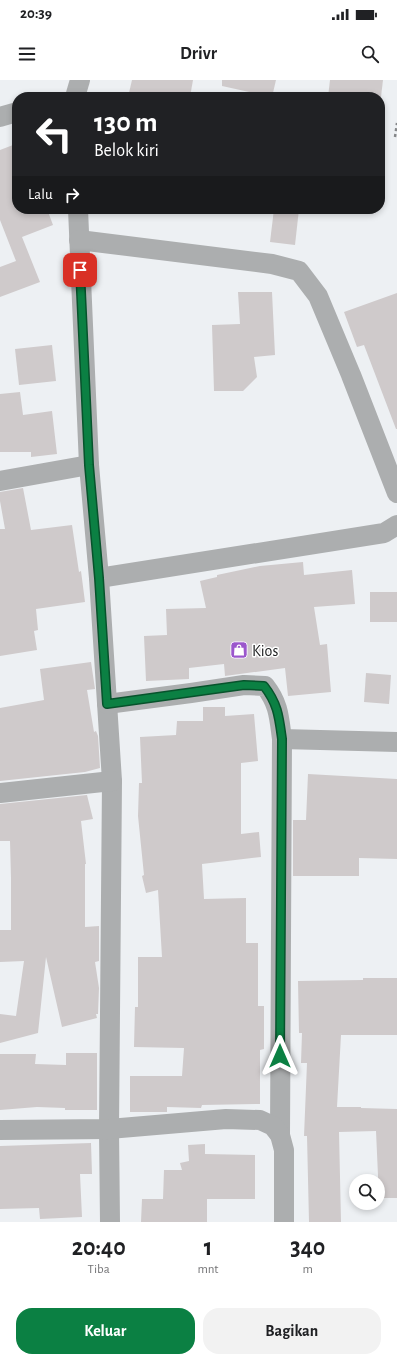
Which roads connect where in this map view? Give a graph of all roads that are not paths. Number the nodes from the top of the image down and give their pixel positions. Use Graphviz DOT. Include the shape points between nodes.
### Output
graph roads {
  1 [pos="12,113"];
  2 [pos="0,117"];
  3 [pos="78,214"];
  4 [pos="79,240"];
  5 [pos="89,465"];
  6 [pos="0,481"];
  7 [pos="397,493"];
  8 [pos="397,525"];
  9 [pos="99,578"];
  10 [pos="107,704"];
  11 [pos="282,739"];
  12 [pos="397,742"];
  13 [pos="112,781"];
  14 [pos="0,793"];
  15 [pos="109,1129"];
  16 [pos="0,1130"];
  17 [pos="280,1135"];
  18 [pos="110,1222"];
  19 [pos="284,1222"];
  1 -- 2 [label="street"];
  3 -- 4 [label="street"];
  4 -- 5 [label="street"];
  4 -- 7 [label="street" via="272,264 299,271 318,296"];
  5 -- 6 [label="street"];
  5 -- 9 [label="street"];
  8 -- 9 [label="street" via="384,533"];
  9 -- 10 [label="street"];
  10 -- 11 [label="street" via="244,685 264,686 272,696 278,713"];
  10 -- 13 [label="street"];
  11 -- 12 [label="street"];
  11 -- 17 [label="street"];
  13 -- 14 [label="street"];
  13 -- 15 [label="street"];
  15 -- 16 [label="street"];
  15 -- 17 [label="street" via="226,1119 260,1120 273,1126"];
  15 -- 18 [label="street"];
  17 -- 19 [label="street" via="284,1150"];
}
